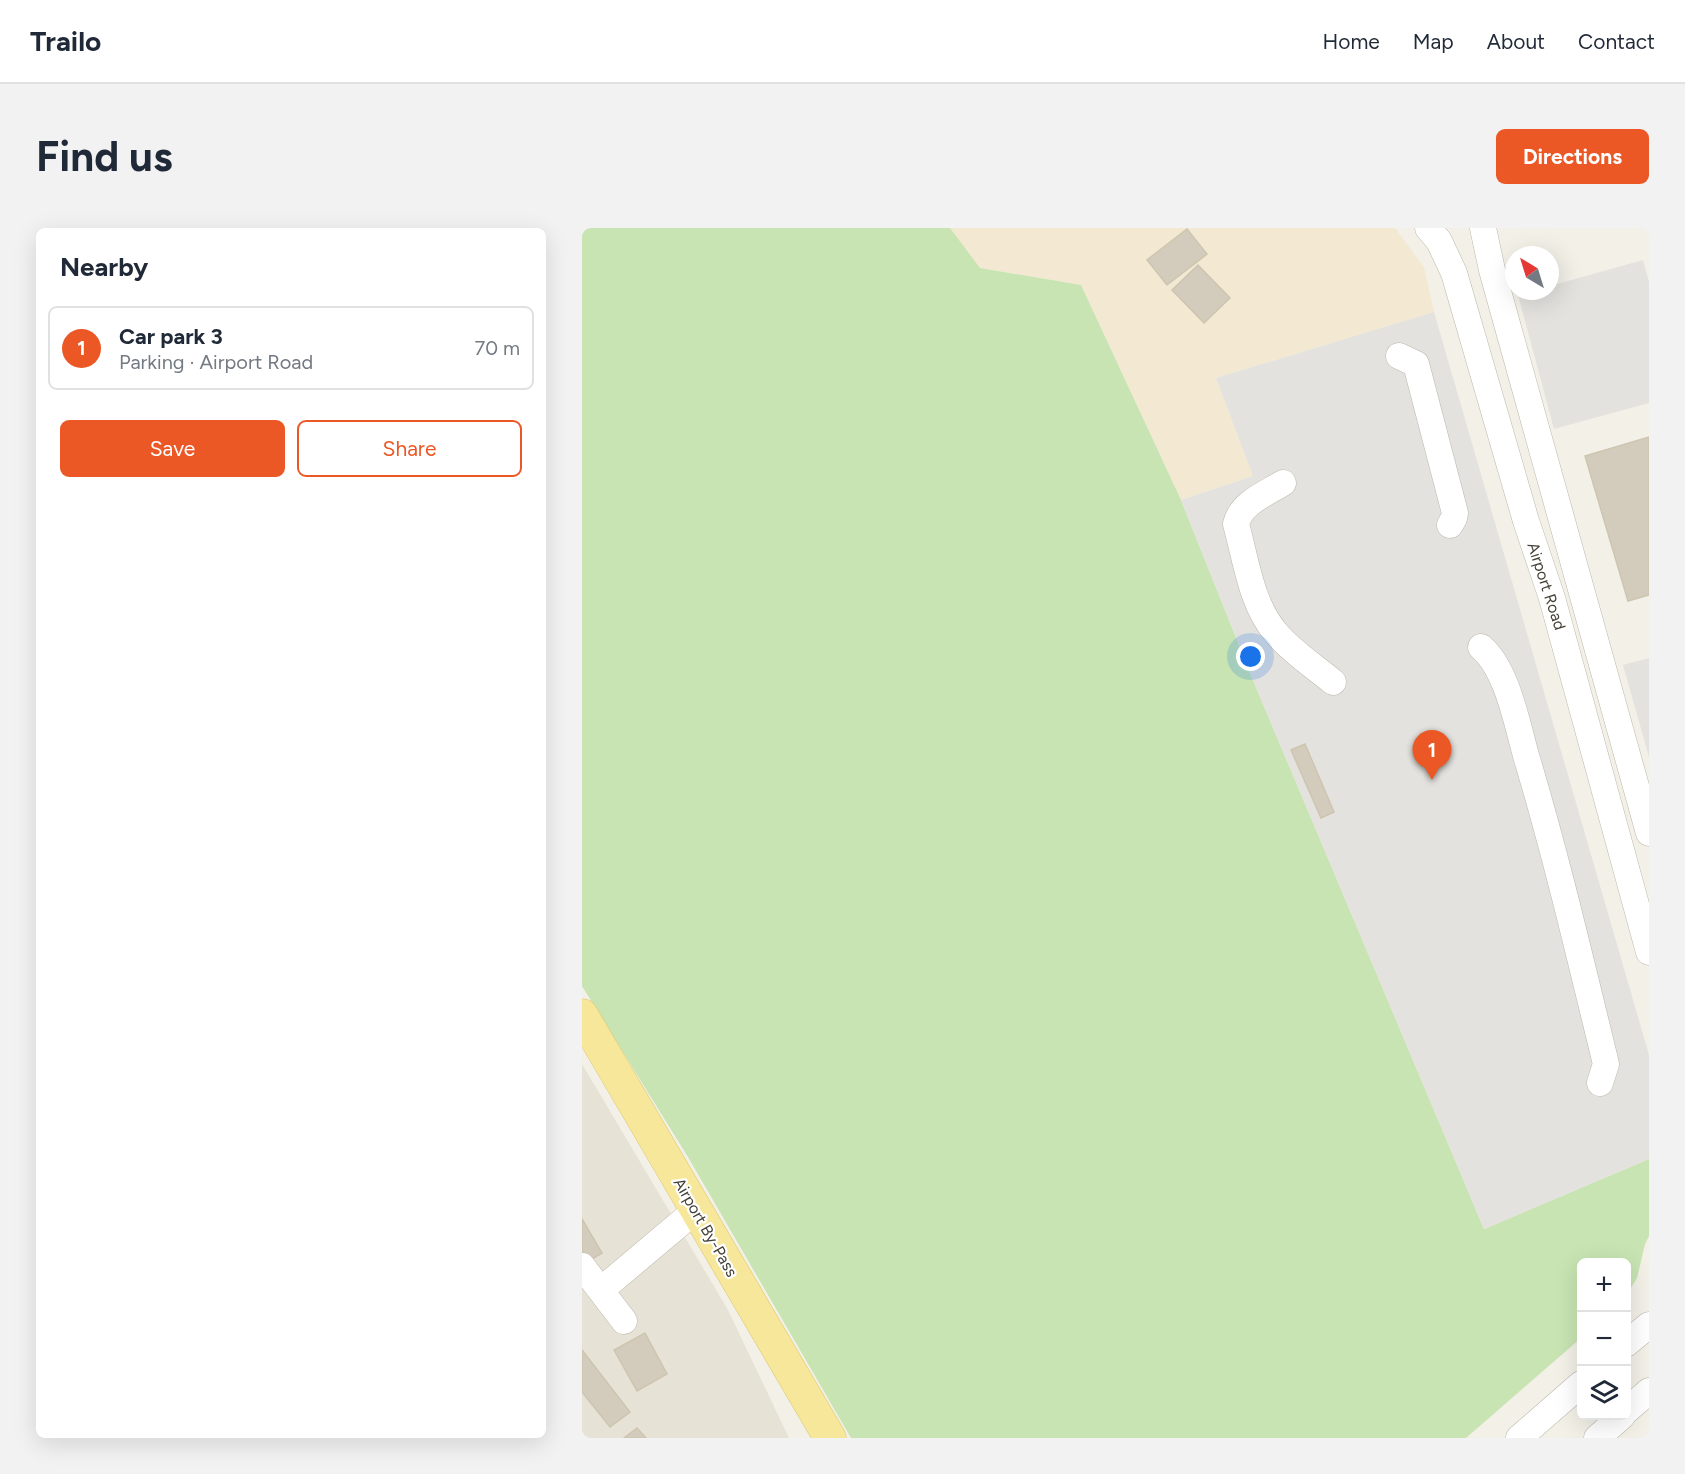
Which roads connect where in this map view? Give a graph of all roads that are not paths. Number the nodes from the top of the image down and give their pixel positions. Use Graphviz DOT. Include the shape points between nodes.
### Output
graph roads {
  1 [pos="1428,228"];
  2 [pos="1483,228"];
  3 [pos="1399,356"];
  4 [pos="1283,483"];
  5 [pos="1450,525"];
  6 [pos="1481,646"];
  7 [pos="1333,682"];
  8 [pos="1649,833"];
  9 [pos="1649,951"];
  10 [pos="582,1015"];
  11 [pos="1600,1083"];
  12 [pos="696,1210"];
  13 [pos="582,1266"];
  14 [pos="601,1290"];
  15 [pos="624,1321"];
  16 [pos="1649,1325"];
  17 [pos="1631,1340"];
  18 [pos="1577,1387"];
  19 [pos="1649,1391"];
  20 [pos="1631,1407"];
  21 [pos="1617,1420"];
  22 [pos="830,1438"];
  23 [pos="1519,1438"];
  24 [pos="1597,1438"];
  1 -- 9 [label="street, Airport Road" via="1454,273 1552,598"];
  2 -- 8 [label="street, Airport Road"];
  3 -- 5 [label="street" via="1416,364 1455,513"];
  4 -- 7 [label="street" via="1245,506 1236,524 1257,603 1266,620 1277,635"];
  6 -- 11 [label="street" via="1496,664 1509,698 1547,825 1606,1064"];
  10 -- 12 [label="main road, Airport By-Pass"];
  12 -- 14 [label="street"];
  12 -- 22 [label="main road, Airport By-Pass"];
  13 -- 14 [label="street"];
  14 -- 15 [label="street"];
  16 -- 17 [label="street"];
  18 -- 23 [label="street"];
  19 -- 20 [label="street"];
  21 -- 24 [label="street"];
}
